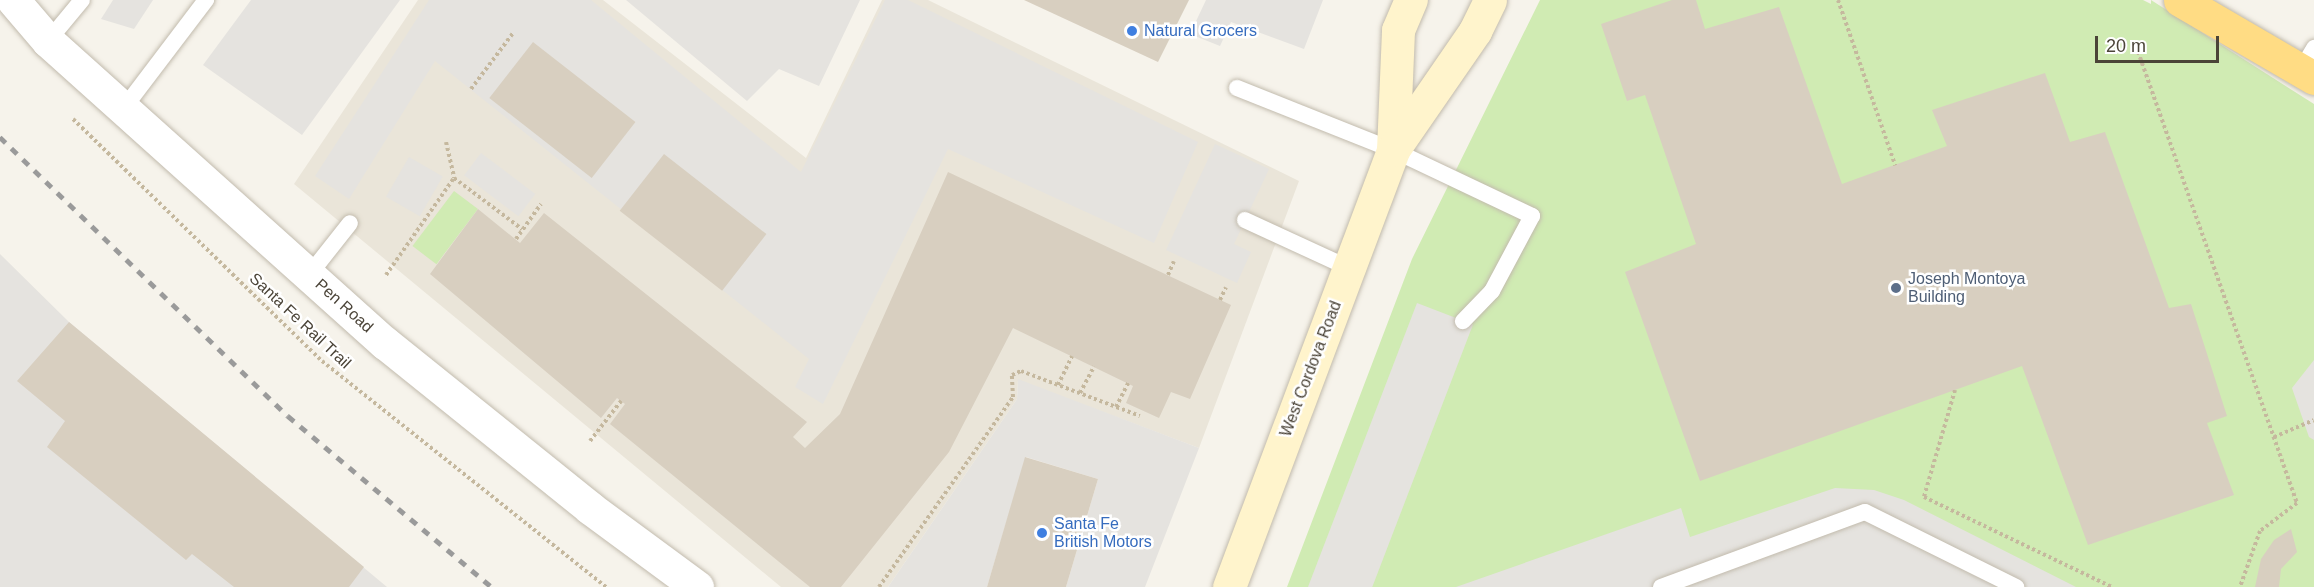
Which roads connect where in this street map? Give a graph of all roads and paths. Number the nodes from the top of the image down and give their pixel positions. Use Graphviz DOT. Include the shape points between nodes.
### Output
graph roads {
  1 [pos="13,0"];
  2 [pos="82,0"];
  3 [pos="206,0"];
  4 [pos="1411,0"];
  5 [pos="1490,0"];
  6 [pos="1838,0"];
  7 [pos="2180,0"];
  8 [pos="513,33"];
  9 [pos="48,41"];
  10 [pos="2136,46"];
  11 [pos="2310,65"];
  12 [pos="1237,88"];
  13 [pos="471,89"];
  14 [pos="124,108"];
  15 [pos="70,116"];
  16 [pos="446,142"];
  17 [pos="1393,150"];
  18 [pos="1895,165"];
  19 [pos="454,178"];
  20 [pos="541,204"];
  21 [pos="1245,220"];
  22 [pos="351,223"];
  23 [pos="522,229"];
  24 [pos="516,239"];
  25 [pos="1174,261"];
  26 [pos="1348,268"];
  27 [pos="309,275"];
  28 [pos="386,275"];
  29 [pos="1168,275"];
  30 [pos="1226,287"];
  31 [pos="1220,300"];
  32 [pos="1463,321"];
  33 [pos="1072,356"];
  34 [pos="1094,367"];
  35 [pos="1128,383"];
  36 [pos="1058,384"];
  37 [pos="1955,390"];
  38 [pos="1080,393"];
  39 [pos="621,401"];
  40 [pos="1116,407"];
  41 [pos="1140,416"];
  42 [pos="2314,420"];
  43 [pos="2274,437"];
  44 [pos="590,441"];
  45 [pos="606,587"];
  46 [pos="697,587"];
  47 [pos="879,587"];
  48 [pos="1229,587"];
  49 [pos="1661,587"];
  50 [pos="2016,587"];
  51 [pos="2112,587"];
  52 [pos="2240,587"];
  1 -- 9 [label="street, Pen Road"];
  2 -- 9 [label="lane"];
  3 -- 14 [label="lane"];
  4 -- 17 [label="main road, West Cordova Road" via="1398,30"];
  5 -- 17 [label="main road, West Cordova Road" via="1474,31"];
  6 -- 18 [label="path"];
  7 -- 11 [label="highway"];
  8 -- 13 [label="path"];
  9 -- 14 [label="street, Pen Road"];
  10 -- 43 [label="path"];
  12 -- 17 [label="lane"];
  14 -- 27 [label="street, Pen Road"];
  15 -- 45 [label="path, Santa Fe Rail Trail" via="321,361"];
  16 -- 19 [label="path"];
  17 -- 26 [label="main road, West Cordova Road"];
  17 -- 32 [label="lane" via="1532,216 1492,291"];
  19 -- 23 [label="path"];
  19 -- 28 [label="path"];
  20 -- 23 [label="path"];
  21 -- 26 [label="lane"];
  22 -- 27 [label="lane"];
  23 -- 24 [label="path"];
  25 -- 29 [label="path"];
  26 -- 48 [label="main road, West Cordova Road"];
  27 -- 46 [label="street, Pen Road" via="385,343 590,508"];
  30 -- 31 [label="path"];
  33 -- 36 [label="path"];
  34 -- 38 [label="path"];
  35 -- 40 [label="path"];
  36 -- 38 [label="path"];
  36 -- 47 [label="path" via="1021,371 1012,375 1013,398"];
  37 -- 51 [label="path" via="1924,497"];
  38 -- 40 [label="path"];
  39 -- 44 [label="path"];
  40 -- 41 [label="path"];
  42 -- 43 [label="path"];
  43 -- 52 [label="path" via="2297,503 2260,531"];
  49 -- 50 [label="lane" via="1865,512"];
}
